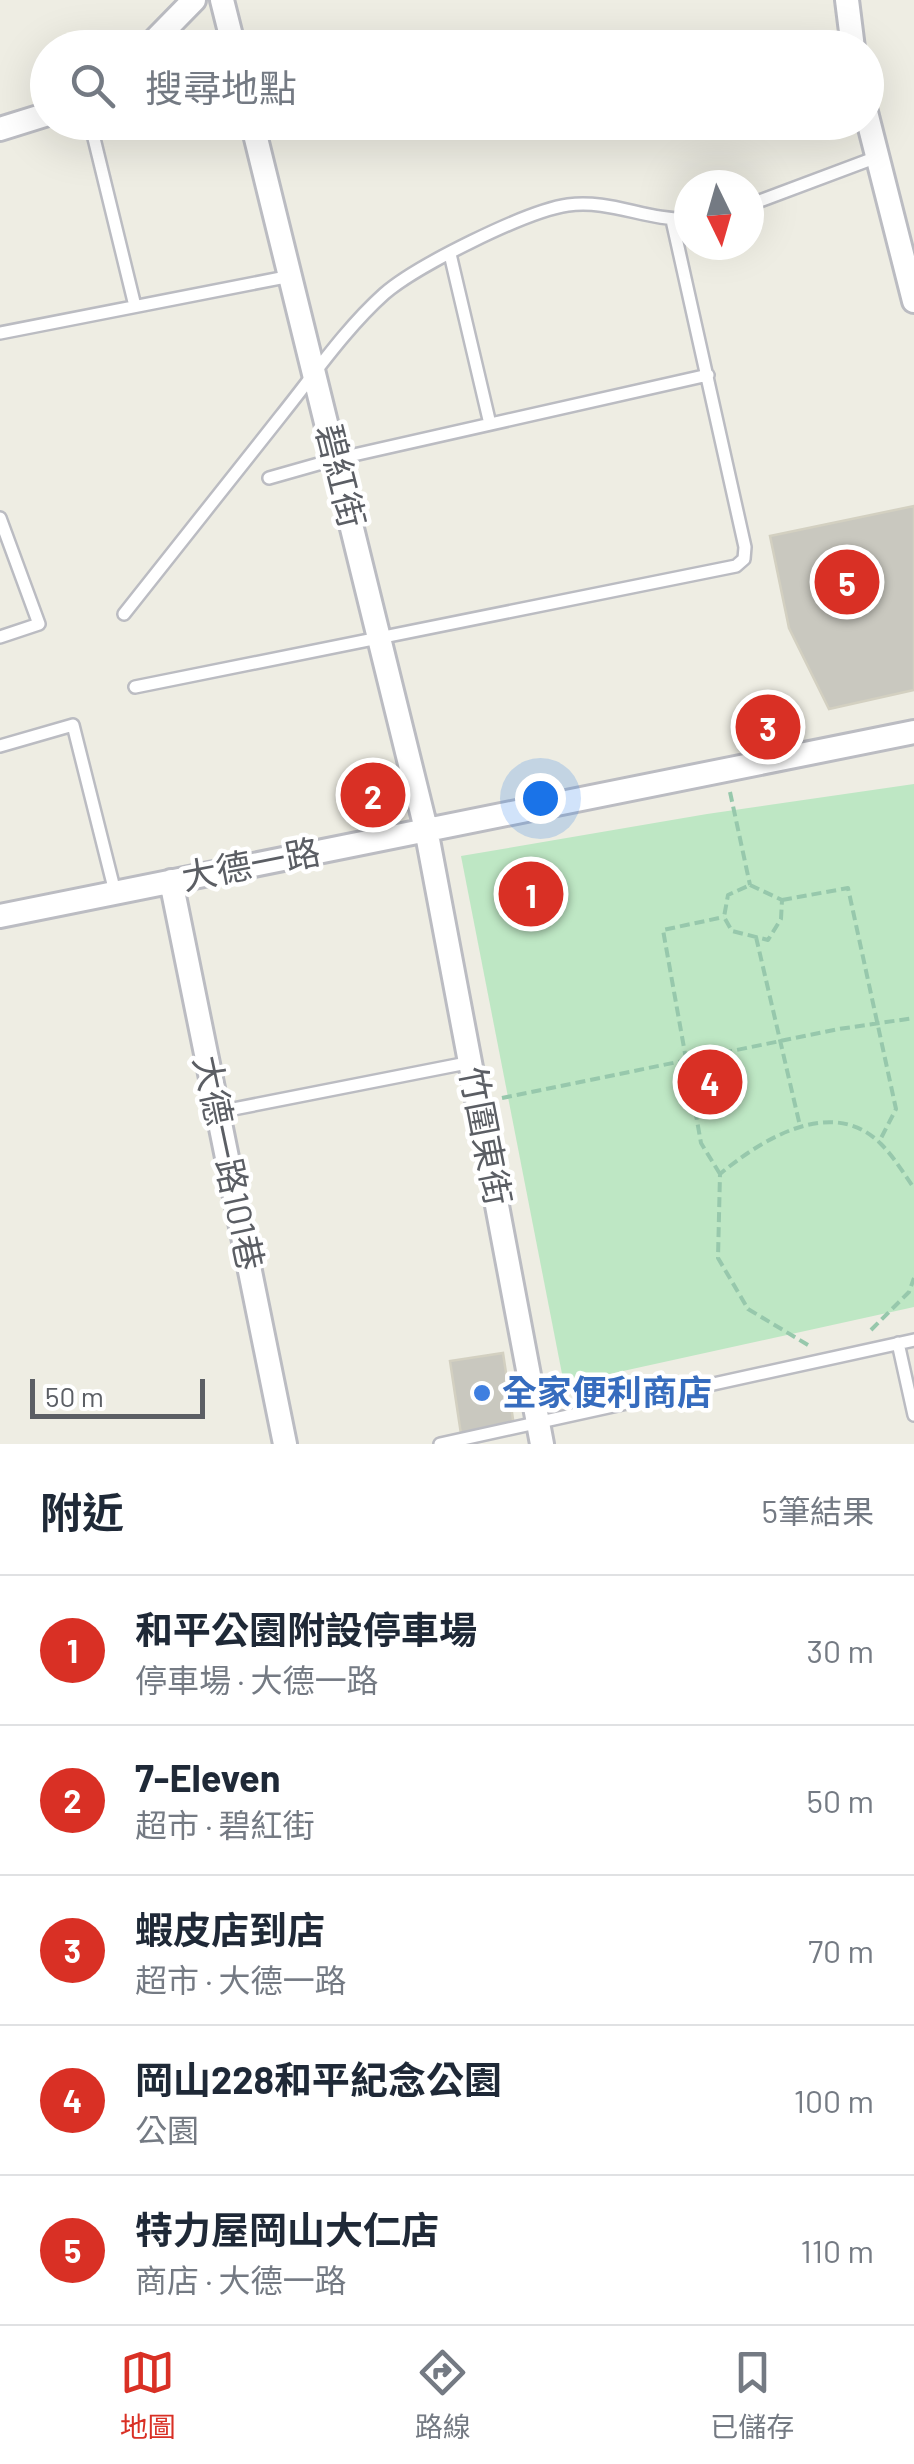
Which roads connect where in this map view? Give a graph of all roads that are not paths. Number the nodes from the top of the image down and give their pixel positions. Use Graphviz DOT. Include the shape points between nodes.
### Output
graph roads {
  1 [pos="194,0"];
  2 [pos="222,0"];
  3 [pos="847,0"];
  4 [pos="165,30"];
  5 [pos="230,30"];
  6 [pos="851,30"];
  7 [pos="30,120"];
  8 [pos="0,129"];
  9 [pos="94,140"];
  10 [pos="257,140"];
  11 [pos="872,140"];
  12 [pos="876,156"];
  13 [pos="764,199"];
  14 [pos="672,220"];
  15 [pos="450,254"];
  16 [pos="291,276"];
  17 [pos="913,290"];
  18 [pos="136,306"];
  19 [pos="0,333"];
  20 [pos="315,373"];
  21 [pos="708,375"];
  22 [pos="490,424"];
  23 [pos="336,458"];
  24 [pos="269,478"];
  25 [pos="0,522"];
  26 [pos="124,614"];
  27 [pos="0,637"];
  28 [pos="381,639"];
  29 [pos="135,688"];
  30 [pos="914,732"];
  31 [pos="0,746"];
  32 [pos="426,830"];
  33 [pos="171,881"];
  34 [pos="115,892"];
  35 [pos="0,916"];
  36 [pos="472,1062"];
  37 [pos="218,1112"];
  38 [pos="914,1340"];
  39 [pos="898,1342"];
  40 [pos="914,1415"];
  41 [pos="540,1433"];
  42 [pos="286,1444"];
  43 [pos="440,1444"];
  1 -- 4 [label="street"];
  2 -- 5 [label="street"];
  3 -- 6 [label="street"];
  7 -- 8 [label="street"];
  9 -- 18 [label="lane"];
  10 -- 16 [label="street, 碧紅街"];
  11 -- 12 [label="street"];
  12 -- 13 [label="lane"];
  12 -- 17 [label="street"];
  14 -- 15 [label="lane" via="573,204 548,208"];
  14 -- 21 [label="lane"];
  15 -- 20 [label="lane" via="382,296"];
  15 -- 22 [label="lane"];
  16 -- 18 [label="lane"];
  16 -- 20 [label="street, 碧紅街"];
  18 -- 19 [label="lane"];
  20 -- 23 [label="street, 碧紅街"];
  20 -- 26 [label="lane"];
  21 -- 22 [label="lane"];
  21 -- 28 [label="lane" via="745,547 736,566"];
  22 -- 23 [label="lane"];
  23 -- 24 [label="lane"];
  23 -- 28 [label="street, 碧紅街"];
  25 -- 27 [label="lane" via="38,624"];
  28 -- 29 [label="lane"];
  28 -- 32 [label="street, 碧紅街"];
  30 -- 32 [label="street, 大德一路"];
  31 -- 34 [label="lane" via="73,726"];
  32 -- 33 [label="street, 大德一路"];
  32 -- 36 [label="street, 竹圍東街"];
  33 -- 34 [label="street, 大德一路"];
  33 -- 37 [label="street, 大德一路101巷"];
  34 -- 35 [label="street, 大德一路"];
  36 -- 37 [label="lane"];
  36 -- 41 [label="street, 竹圍東街"];
  37 -- 42 [label="street, 大德一路101巷"];
  38 -- 39 [label="lane"];
  39 -- 40 [label="lane"];
  39 -- 41 [label="lane"];
  41 -- 43 [label="lane"];
}
